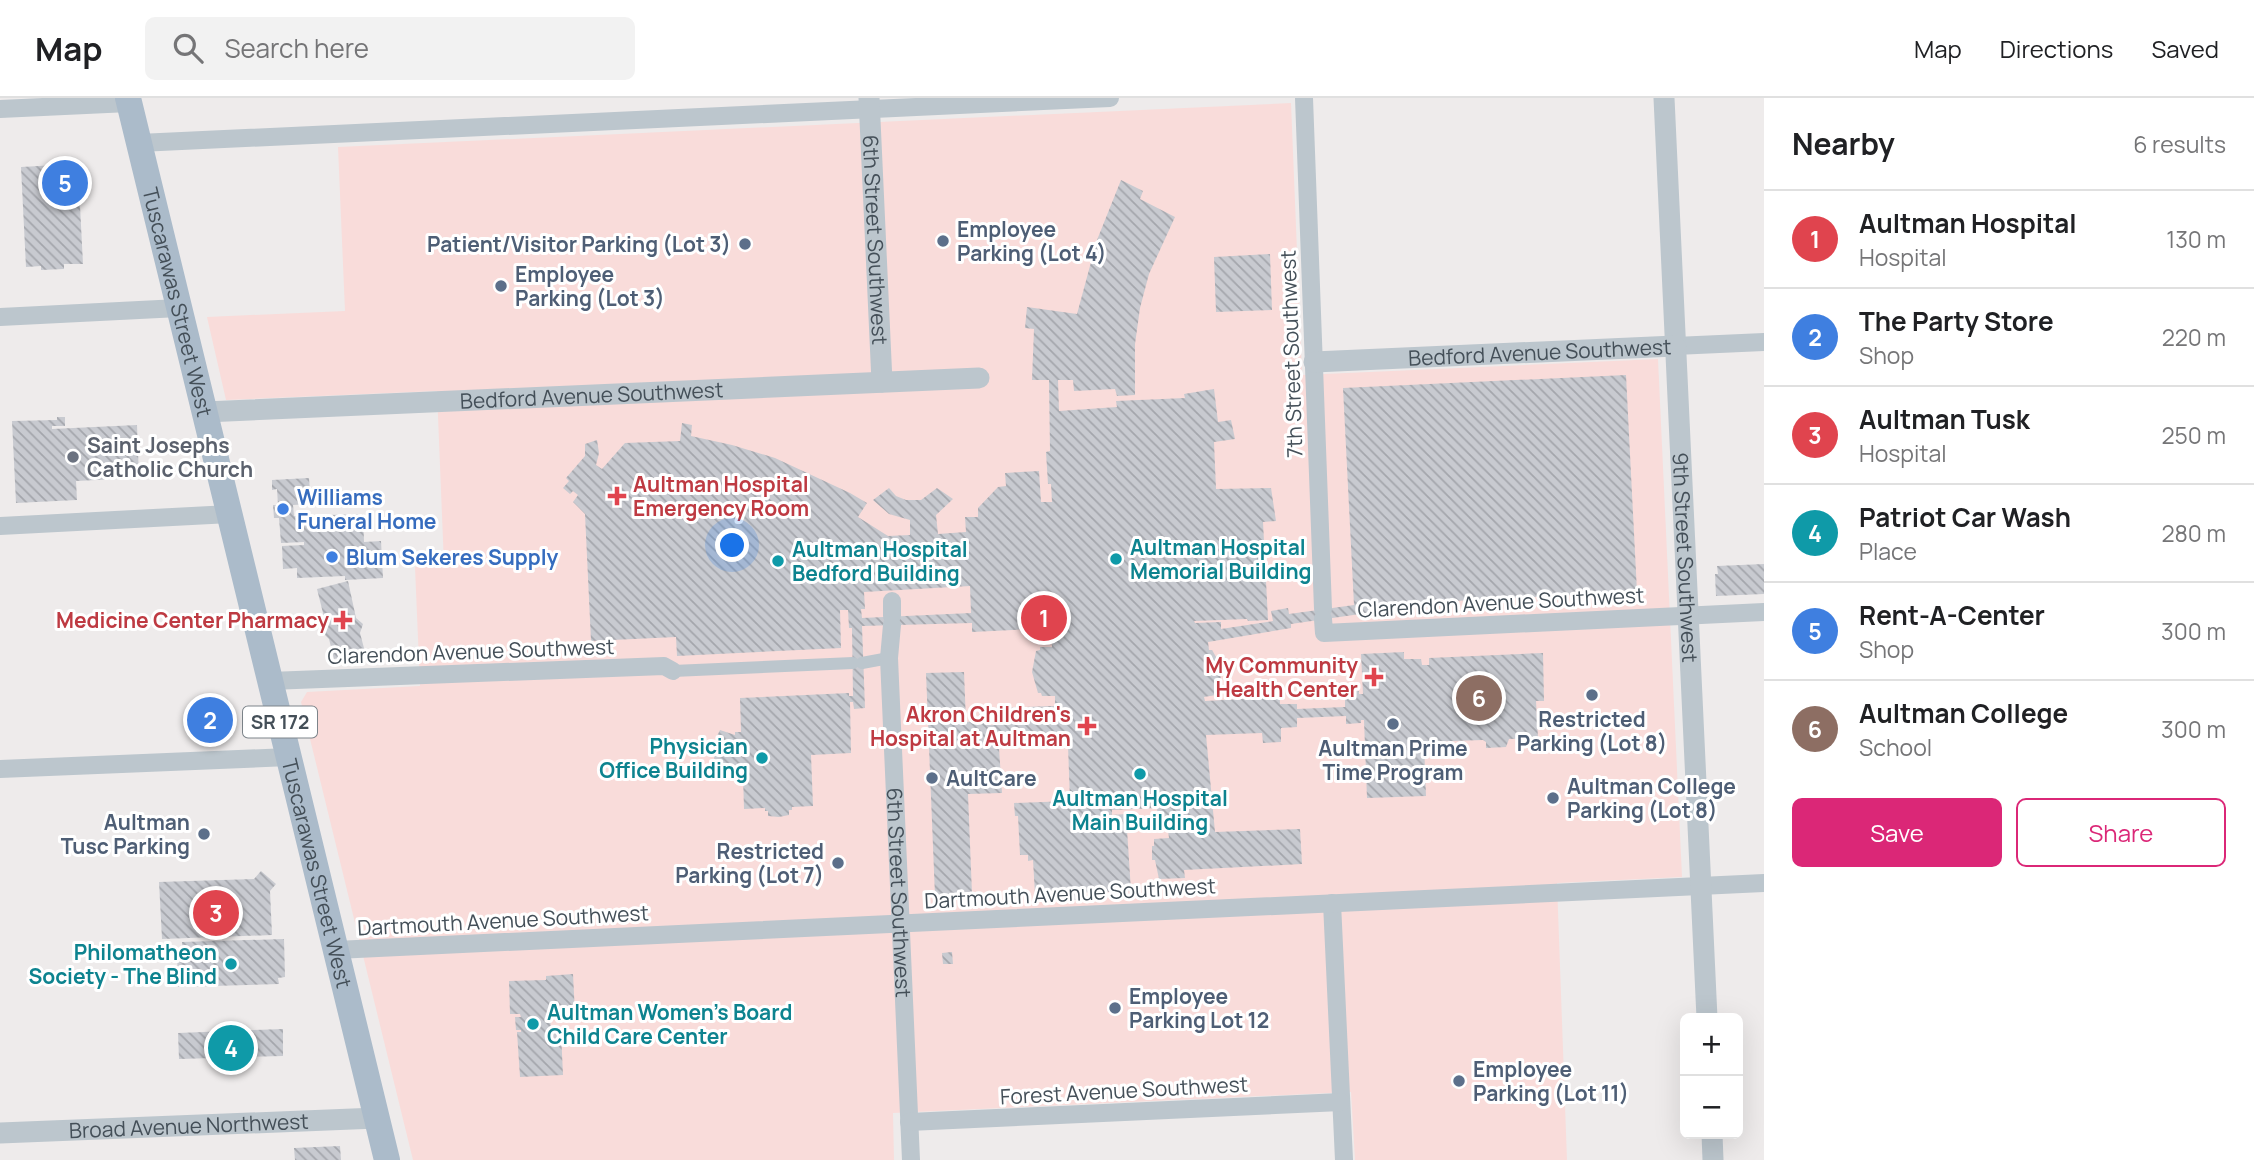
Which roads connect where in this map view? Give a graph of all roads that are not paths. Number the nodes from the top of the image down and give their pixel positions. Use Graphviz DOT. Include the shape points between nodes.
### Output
graph roads {
  1 [pos="1110,98"];
  2 [pos="1304,98"];
  3 [pos="1664,98"];
  4 [pos="128,101"];
  5 [pos="870,104"];
  6 [pos="0,109"];
  7 [pos="139,143"];
  8 [pos="179,308"];
  9 [pos="0,317"];
  10 [pos="1764,342"];
  11 [pos="1675,346"];
  12 [pos="1314,362"];
  13 [pos="979,378"];
  14 [pos="882,382"];
  15 [pos="205,412"];
  16 [pos="230,514"];
  17 [pos="0,526"];
  18 [pos="1764,612"];
  19 [pos="892,614"];
  20 [pos="1688,616"];
  21 [pos="1324,621"];
  22 [pos="889,658"];
  23 [pos="673,671"];
  24 [pos="270,681"];
  25 [pos="289,757"];
  26 [pos="0,769"];
  27 [pos="1764,883"];
  28 [pos="1700,886"];
  29 [pos="1332,903"];
  30 [pos="900,924"];
  31 [pos="335,950"];
  32 [pos="1707,1013"];
  33 [pos="1341,1102"];
  34 [pos="377,1118"];
  35 [pos="909,1122"];
  36 [pos="0,1133"];
  37 [pos="1712,1139"];
  38 [pos="387,1160"];
  39 [pos="911,1160"];
  40 [pos="1344,1160"];
  41 [pos="1713,1160"];
  1 -- 5 [label="street"];
  2 -- 12 [label="street, 7th Street Southwest"];
  3 -- 11 [label="street, 9th Street Southwest"];
  4 -- 6 [label="street"];
  4 -- 7 [label="main road, Tuscarawas Street West / SR 172"];
  5 -- 7 [label="street"];
  5 -- 14 [label="street, 6th Street Southwest"];
  7 -- 8 [label="main road, Tuscarawas Street West / SR 172"];
  8 -- 9 [label="street"];
  8 -- 15 [label="main road, Tuscarawas Street West / SR 172"];
  10 -- 11 [label="street, Bedford Avenue Southwest"];
  11 -- 12 [label="street, Bedford Avenue Southwest"];
  11 -- 20 [label="street, 9th Street Southwest"];
  12 -- 21 [label="street, 7th Street Southwest"];
  13 -- 14 [label="street, Bedford Avenue Southwest"];
  14 -- 15 [label="street, Bedford Avenue Southwest"];
  15 -- 16 [label="main road, Tuscarawas Street West / SR 172"];
  16 -- 17 [label="street"];
  16 -- 24 [label="main road, Tuscarawas Street West / SR 172"];
  18 -- 20 [label="street, Clarendon Avenue Southwest"];
  19 -- 22 [label="street, 6th Street Southwest"];
  20 -- 21 [label="street, Clarendon Avenue Southwest"];
  20 -- 28 [label="street, 9th Street Southwest"];
  22 -- 23 [label="street"];
  22 -- 30 [label="street, 6th Street Southwest"];
  23 -- 24 [label="street, Clarendon Avenue Southwest" via="664,666"];
  24 -- 25 [label="main road, Tuscarawas Street West / SR 172"];
  25 -- 26 [label="street"];
  25 -- 31 [label="main road, Tuscarawas Street West / SR 172"];
  27 -- 28 [label="street, Dartmouth Avenue Southwest"];
  28 -- 29 [label="street, Dartmouth Avenue Southwest"];
  28 -- 32 [label="street, 9th Street Southwest"];
  29 -- 30 [label="street, Dartmouth Avenue Southwest"];
  29 -- 33 [label="street"];
  30 -- 31 [label="street, Dartmouth Avenue Southwest"];
  30 -- 35 [label="street, 6th Street Southwest"];
  31 -- 34 [label="main road, Tuscarawas Street West / SR 172"];
  33 -- 35 [label="street, Forest Avenue Southwest"];
  33 -- 40 [label="street"];
  34 -- 36 [label="street, Broad Avenue Northwest"];
  34 -- 38 [label="main road, Tuscarawas Street West / SR 172"];
  35 -- 39 [label="street, 6th Street Southwest"];
  37 -- 41 [label="street"];
}
